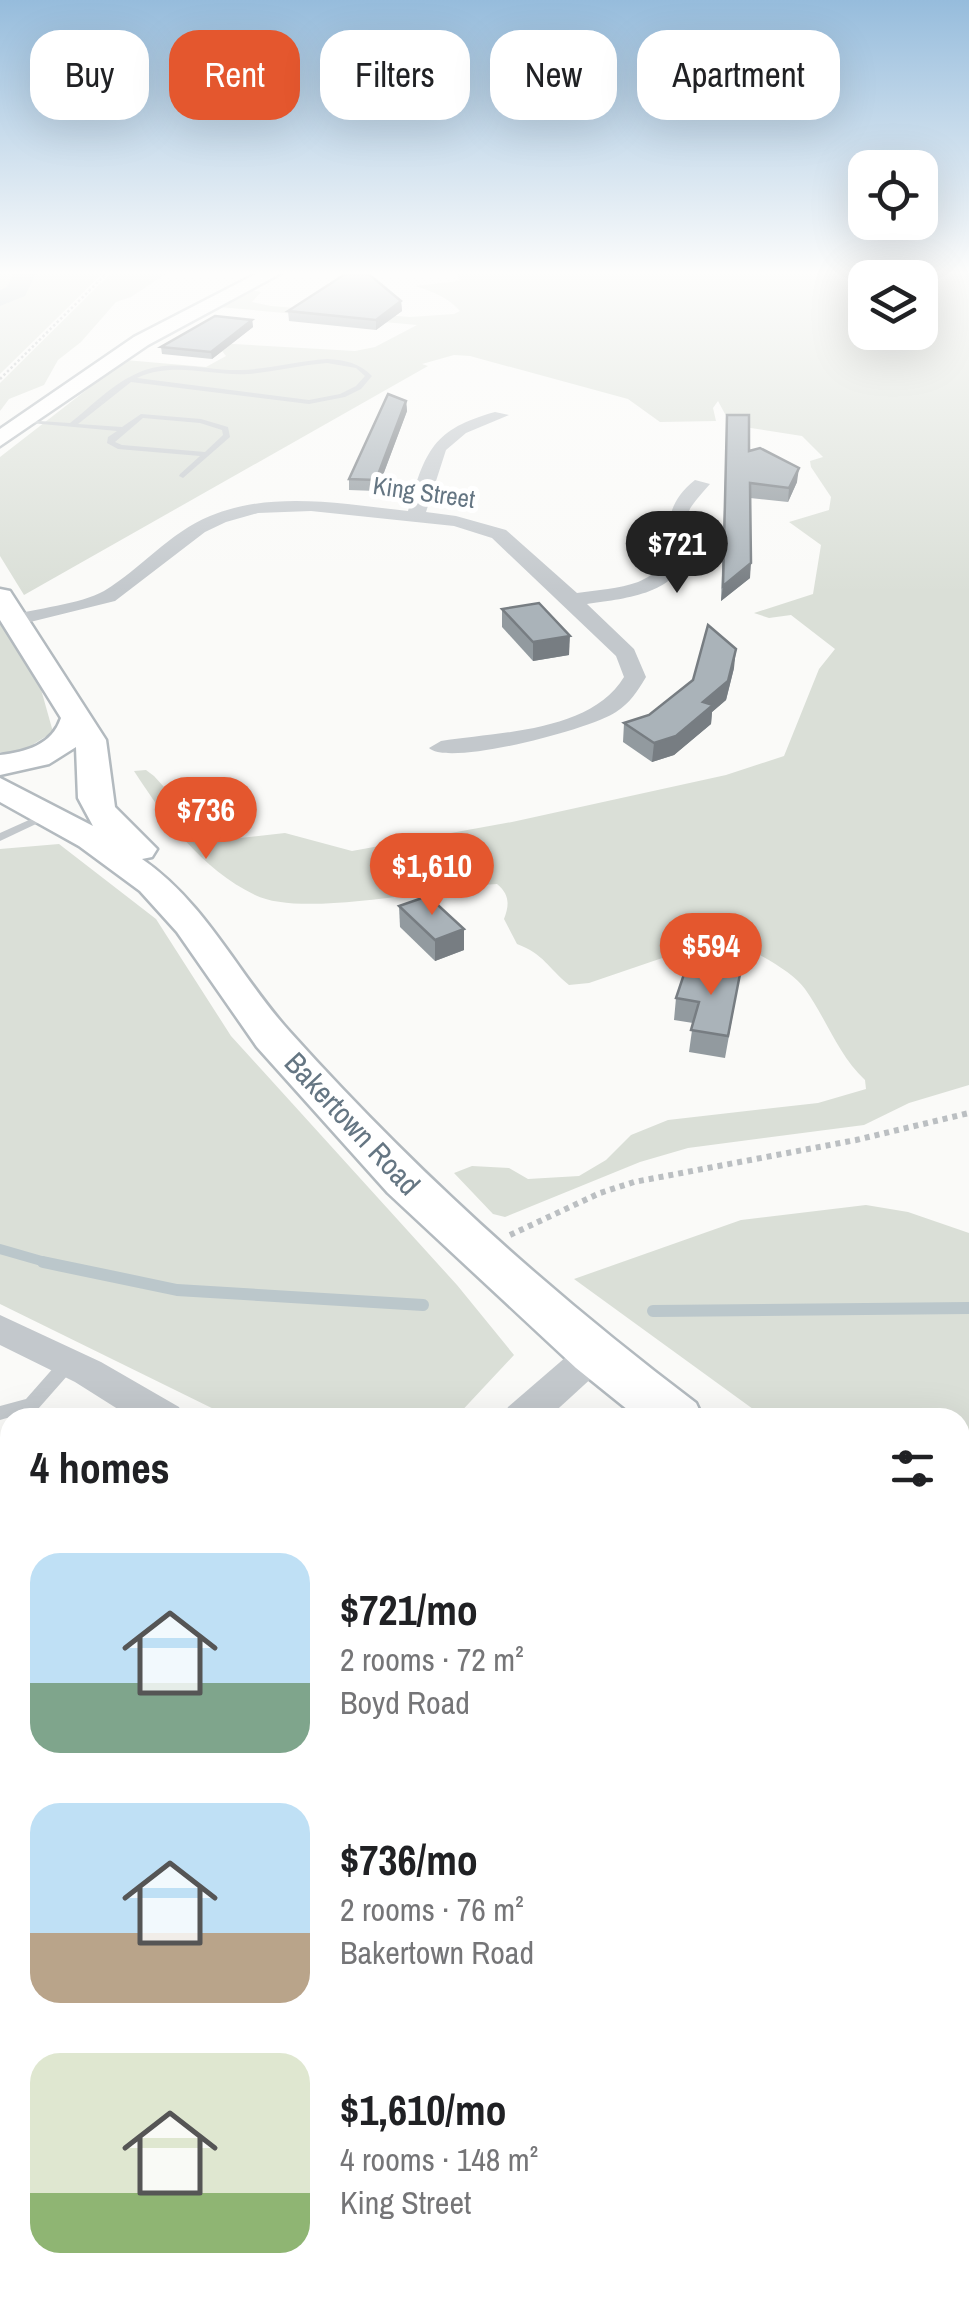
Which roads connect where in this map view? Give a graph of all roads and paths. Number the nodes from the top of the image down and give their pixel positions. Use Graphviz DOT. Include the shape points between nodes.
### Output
graph roads {
  1 [pos="87,378"];
  2 [pos="138,378"];
  3 [pos="368,378"];
  4 [pos="133,380"];
  5 [pos="501,414"];
  6 [pos="24,422"];
  7 [pos="72,426"];
  8 [pos="122,429"];
  9 [pos="0,439"];
  10 [pos="208,454"];
  11 [pos="183,476"];
  12 [pos="701,484"];
  13 [pos="416,516"];
  14 [pos="573,600"];
  15 [pos="7,608"];
  16 [pos="77,716"];
  17 [pos="442,748"];
  18 [pos="0,765"];
  19 [pos="93,773"];
  20 [pos="0,788"];
  21 [pos="49,814"];
  22 [pos="0,837"];
  23 [pos="228,974"];
  24 [pos="969,1113"];
  25 [pos="477,1250"];
  26 [pos="0,1328"];
  27 [pos="594,1354"];
  28 [pos="69,1362"];
  29 [pos="18,1408"];
  30 [pos="148,1408"];
  31 [pos="533,1408"];
  32 [pos="664,1408"];
  1 -- 6 [label="street"];
  2 -- 4 [label="lane"];
  3 -- 4 [label="lane" via="334,399 309,402"];
  4 -- 7 [label="lane"];
  5 -- 13 [label="street" via="458,430 436,448"];
  6 -- 7 [label="lane"];
  6 -- 9 [label="street"];
  7 -- 8 [label="lane"];
  8 -- 10 [label="lane" via="113,445"];
  8 -- 10 [label="lane" via="139,416 208,422 227,435"];
  10 -- 11 [label="lane"];
  12 -- 14 [label="street" via="682,496 674,553 662,576"];
  13 -- 14 [label="street, King Street" via="499,534"];
  13 -- 15 [label="street, King Street" via="301,506 242,511 198,528 108,598"];
  14 -- 17 [label="street, King Street" via="631,661 636,677 624,698 574,723"];
  15 -- 16 [label="street"];
  16 -- 18 [label="street" via="74,732 58,747"];
  16 -- 19 [label="street" via="95,754"];
  19 -- 21 [label="street"];
  19 -- 23 [label="street" via="95,801 113,830 211,914"];
  20 -- 21 [label="street, Bakertown Road"];
  21 -- 22 [label="lane"];
  21 -- 23 [label="street, Bakertown Road" via="153,884"];
  23 -- 25 [label="street, Bakertown Road" via="285,1052 404,1182"];
  24 -- 25 [label="path" via="634,1182"];
  25 -- 27 [label="street, Bakertown Road"];
  26 -- 28 [label="street"];
  27 -- 31 [label="street"];
  27 -- 32 [label="street, Bakertown Road"];
  28 -- 29 [label="lane" via="32,1404"];
  28 -- 30 [label="street"];
}
